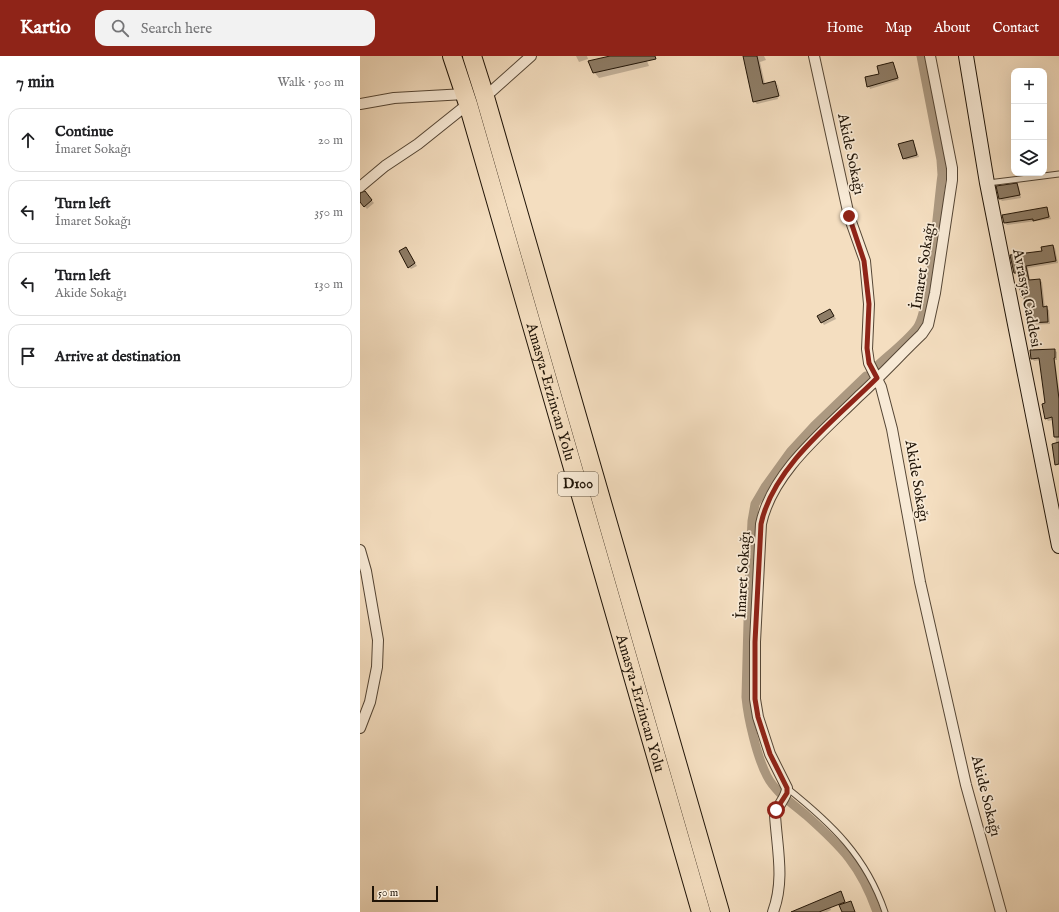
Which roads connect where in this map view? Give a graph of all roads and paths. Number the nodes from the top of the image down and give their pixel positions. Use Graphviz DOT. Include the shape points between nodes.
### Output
graph roads {
  1 [pos="452,56"];
  2 [pos="472,56"];
  3 [pos="531,56"];
  4 [pos="814,56"];
  5 [pos="930,56"];
  6 [pos="966,56"];
  7 [pos="485,96"];
  8 [pos="467,99"];
  9 [pos="360,104"];
  10 [pos="1059,174"];
  11 [pos="987,183"];
  12 [pos="360,187"];
  13 [pos="877,378"];
  14 [pos="1059,546"];
  15 [pos="360,550"];
  16 [pos="360,728"];
  17 [pos="787,791"];
  18 [pos="700,912"];
  19 [pos="720,912"];
  20 [pos="772,912"];
  21 [pos="885,912"];
  22 [pos="1000,912"];
  1 -- 8 [label="highway, Amasya-Erzincan Yolu / D100"];
  2 -- 7 [label="highway, Amasya-Erzincan Yolu / D100"];
  3 -- 7 [label="street"];
  4 -- 13 [label="street, Akide Sokağı" via="849,216 864,261 869,304 867,348 869,363"];
  5 -- 13 [label="street, İmaret Sokağı" via="952,168 936,293 932,313 925,329"];
  6 -- 11 [label="street, Avrasya Caddesi"];
  7 -- 19 [label="highway, Amasya-Erzincan Yolu / D100"];
  8 -- 9 [label="street" via="394,98"];
  8 -- 12 [label="street" via="423,140"];
  8 -- 18 [label="highway, Amasya-Erzincan Yolu / D100"];
  10 -- 11 [label="lane"];
  11 -- 14 [label="street, Avrasya Caddesi"];
  13 -- 17 [label="street, İmaret Sokağı" via="798,458 770,495 761,524 755,699 770,754"];
  13 -- 22 [label="street, Akide Sokağı" via="892,429 920,582 966,784"];
  15 -- 16 [label="street" via="378,640 377,667 370,702"];
  17 -- 20 [label="street" via="774,815 780,888"];
  17 -- 21 [label="lane" via="817,812 847,842 873,881"];
}
